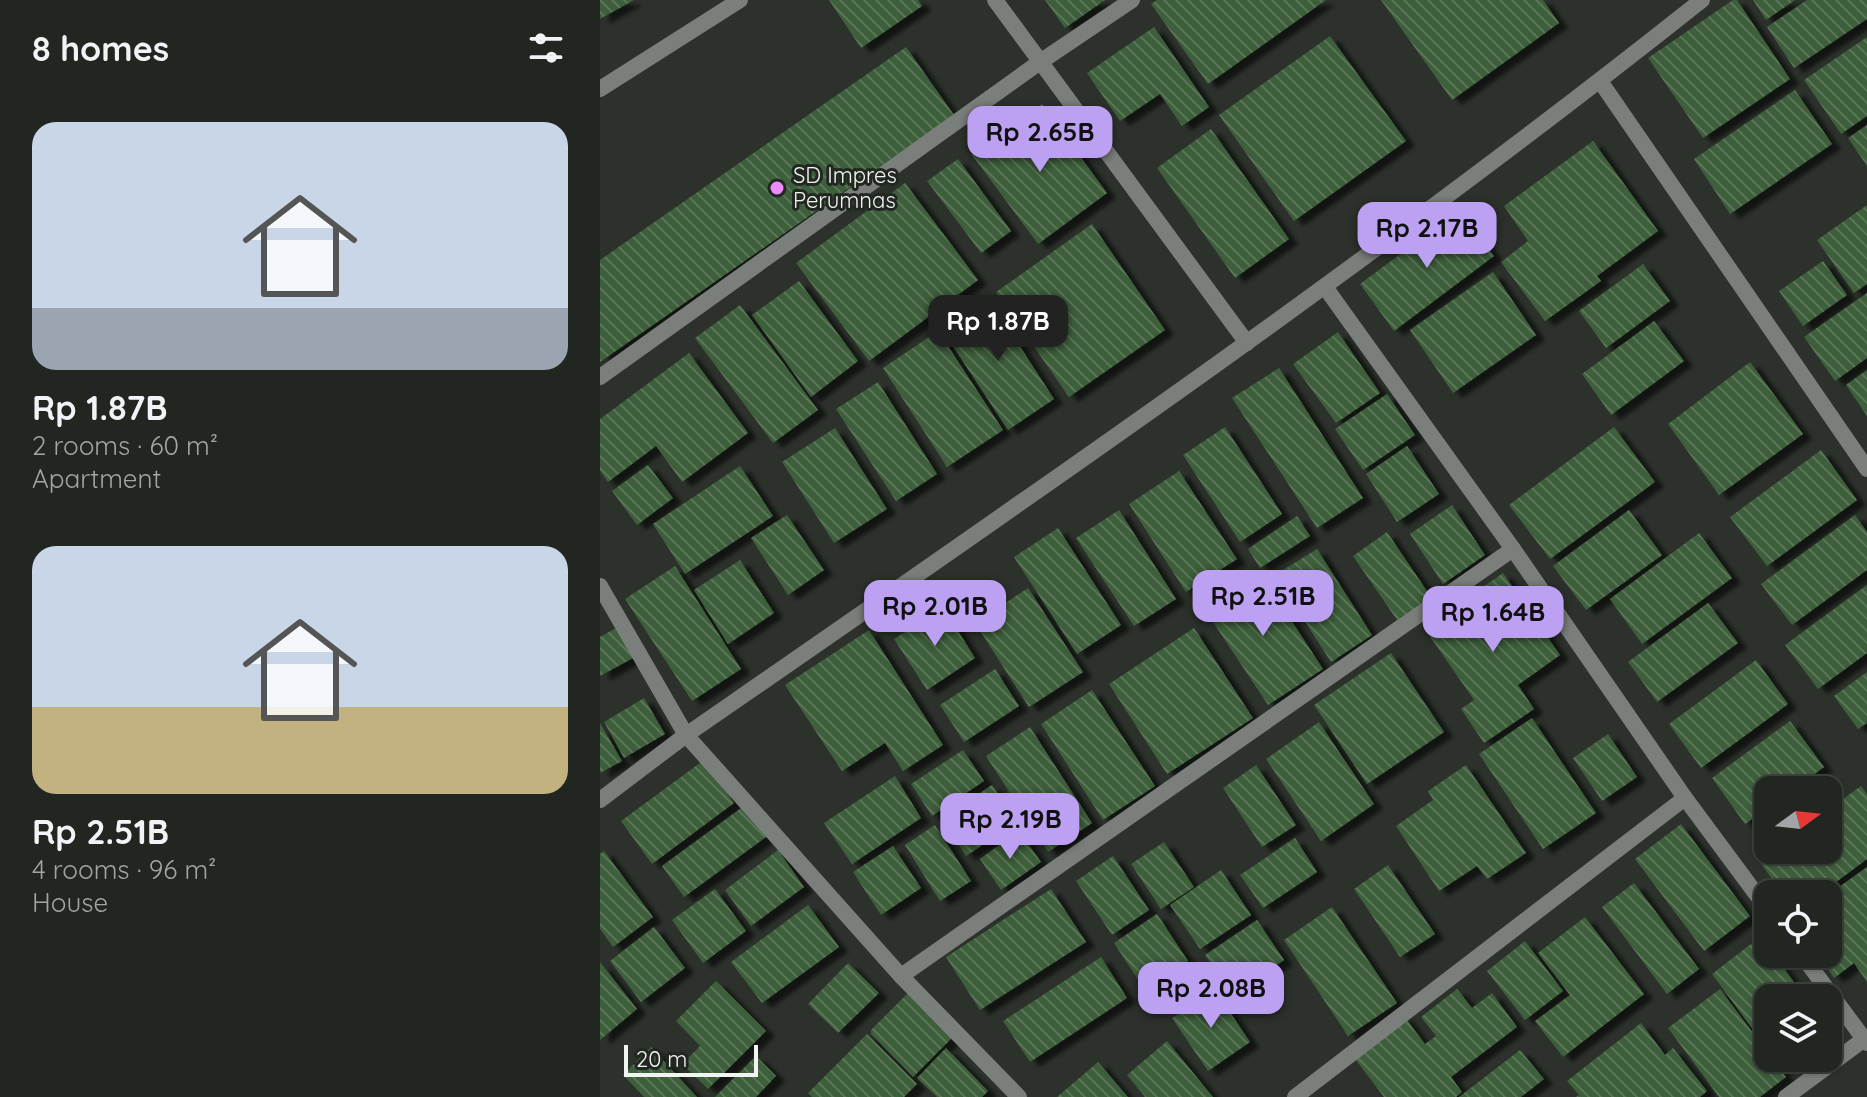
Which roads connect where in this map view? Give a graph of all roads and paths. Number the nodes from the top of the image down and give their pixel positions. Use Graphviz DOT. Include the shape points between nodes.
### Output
graph roads {
  1 [pos="740,0"];
  2 [pos="995,0"];
  3 [pos="1132,0"];
  4 [pos="1702,0"];
  5 [pos="1040,62"];
  6 [pos="1600,81"];
  7 [pos="600,89"];
  8 [pos="1325,287"];
  9 [pos="1247,343"];
  10 [pos="600,377"];
  11 [pos="1867,469"];
  12 [pos="1513,549"];
  13 [pos="600,586"];
  14 [pos="686,735"];
  15 [pos="1685,798"];
  16 [pos="600,800"];
  17 [pos="1754,891"];
  18 [pos="1812,968"];
  19 [pos="901,976"];
  20 [pos="1866,1040"];
  21 [pos="1019,1097"];
  22 [pos="1295,1097"];
  23 [pos="1786,1097"];
  1 -- 7 [label="street"];
  2 -- 5 [label="street"];
  3 -- 5 [label="street"];
  4 -- 6 [label="street"];
  5 -- 9 [label="street"];
  5 -- 10 [label="street"];
  6 -- 8 [label="street"];
  6 -- 11 [label="street"];
  8 -- 9 [label="street"];
  8 -- 12 [label="street"];
  9 -- 14 [label="street"];
  12 -- 15 [label="street"];
  12 -- 19 [label="street"];
  13 -- 14 [label="street"];
  14 -- 16 [label="street"];
  14 -- 19 [label="street"];
  15 -- 17 [label="street"];
  15 -- 22 [label="street"];
  18 -- 20 [label="street"];
  19 -- 21 [label="street"];
  20 -- 23 [label="street"];
}
